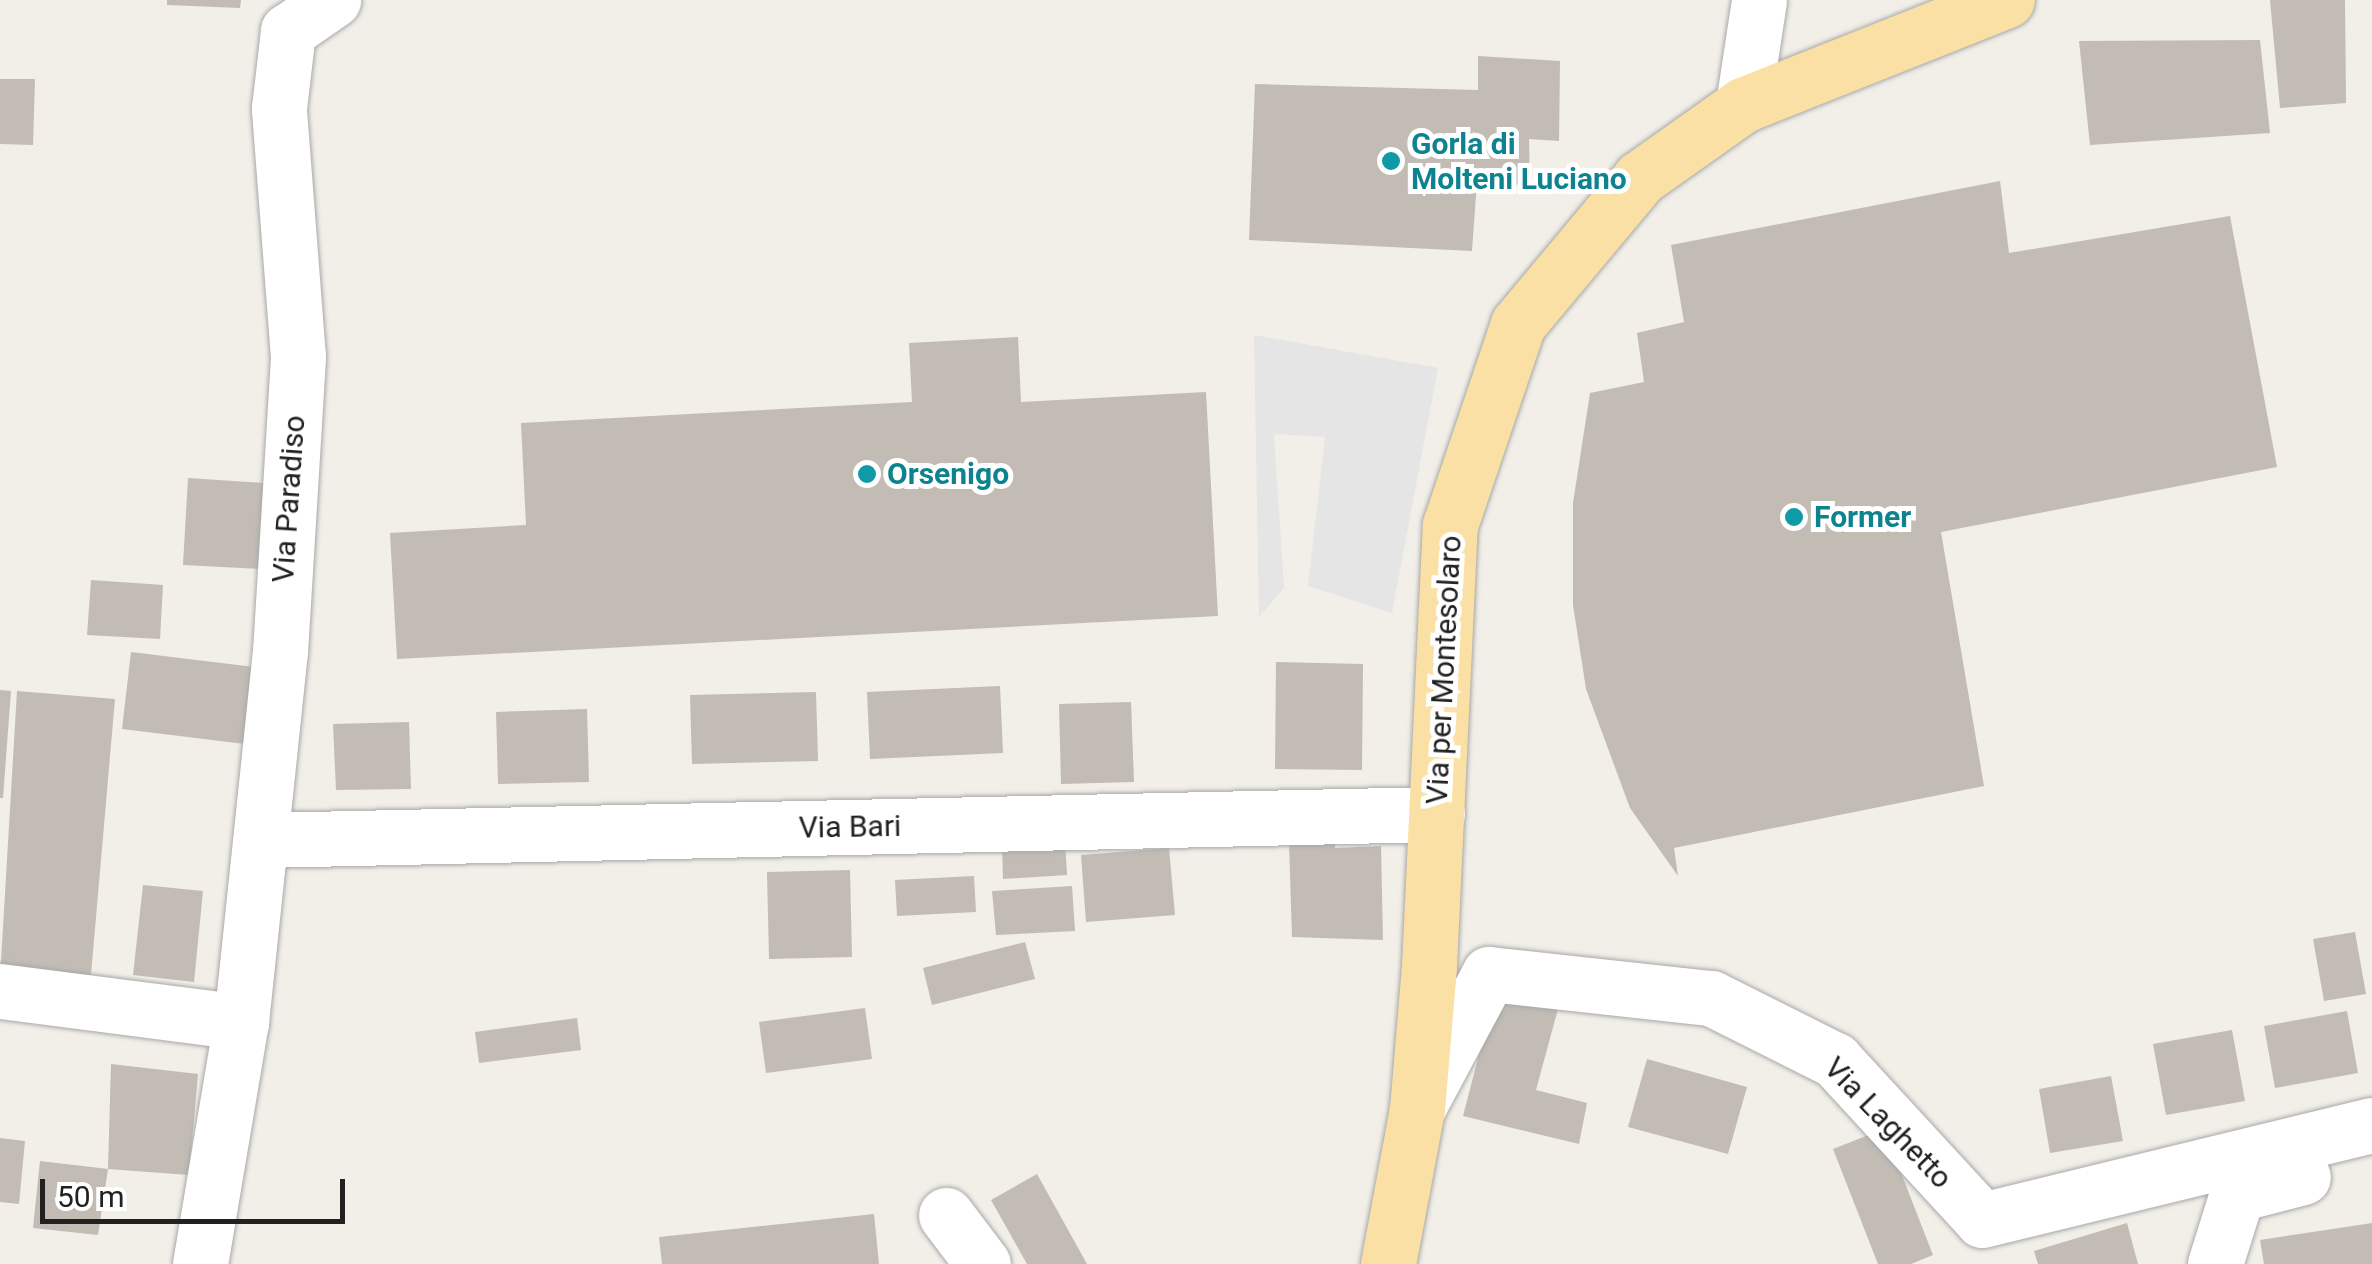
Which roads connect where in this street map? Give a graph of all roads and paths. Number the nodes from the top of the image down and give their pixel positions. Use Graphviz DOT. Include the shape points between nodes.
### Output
graph roads {
  1 [pos="332,0"];
  2 [pos="1759,0"];
  3 [pos="2007,0"];
  4 [pos="1743,105"];
  5 [pos="1437,814"];
  6 [pos="263,840"];
  7 [pos="0,991"];
  8 [pos="241,1022"];
  9 [pos="1417,1110"];
  10 [pos="2372,1125"];
  11 [pos="2372,1159"];
  12 [pos="946,1215"];
  13 [pos="200,1264"];
  14 [pos="983,1264"];
  15 [pos="1388,1264"];
  16 [pos="2215,1264"];
  1 -- 6 [label="street, Via Paradiso" via="288,31 279,108 298,358"];
  2 -- 4 [label="street"];
  3 -- 4 [label="main road, Via per Montesolaro"];
  4 -- 5 [label="main road, Via per Montesolaro" via="1640,178 1518,324 1450,525"];
  5 -- 6 [label="street, Via Bari"];
  5 -- 9 [label="main road, Via per Montesolaro"];
  6 -- 8 [label="street, Via Paradiso"];
  7 -- 8 [label="street"];
  8 -- 13 [label="street, Via Paradiso"];
  9 -- 10 [label="street, Via Laghetto" via="1489,974 1712,998 1729,1006 1835,1060 1982,1220"];
  9 -- 15 [label="main road, Via per Montesolaro"];
  11 -- 16 [label="street" via="2237,1194"];
  12 -- 14 [label="street"];
}
